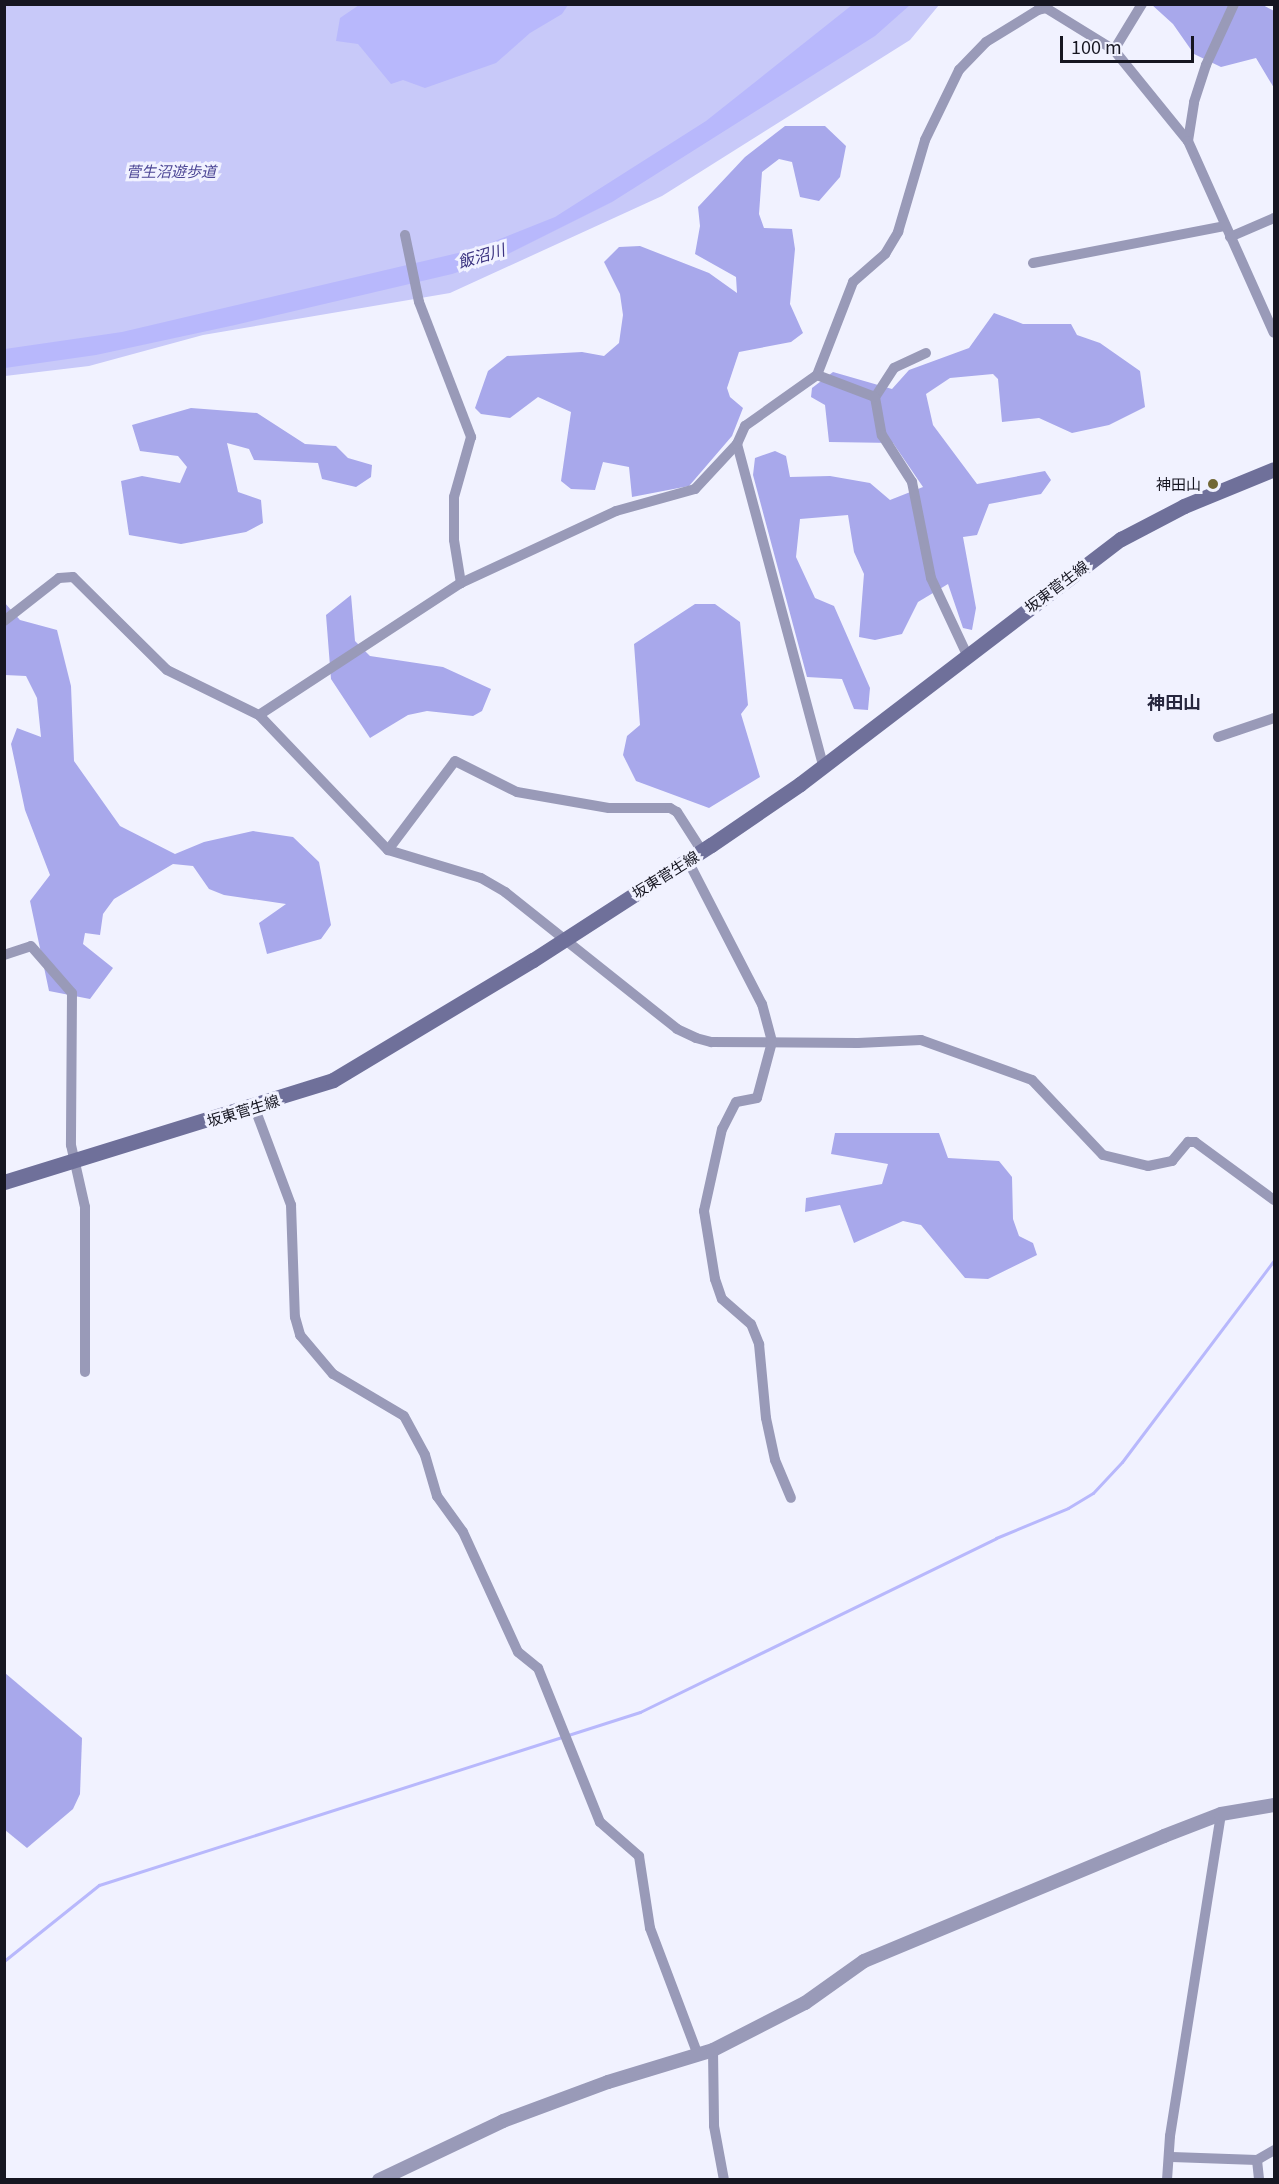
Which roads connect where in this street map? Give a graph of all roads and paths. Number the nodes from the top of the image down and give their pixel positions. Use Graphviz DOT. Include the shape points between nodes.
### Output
graph roads {
  1 [pos="1142,4"];
  2 [pos="1234,4"];
  3 [pos="1114,50"];
  4 [pos="1188,141"];
  5 [pos="1275,218"];
  6 [pos="1225,226"];
  7 [pos="1230,237"];
  8 [pos="406,238"];
  9 [pos="1033,264"];
  10 [pos="1275,333"];
  11 [pos="926,353"];
  12 [pos="817,375"];
  13 [pos="875,397"];
  14 [pos="737,444"];
  15 [pos="1275,469"];
  16 [pos="461,583"];
  17 [pos="4,621"];
  18 [pos="967,655"];
  19 [pos="259,715"];
  20 [pos="1275,718"];
  21 [pos="1218,737"];
  22 [pos="823,766"];
  23 [pos="388,850"];
  24 [pos="702,851"];
  25 [pos="687,859"];
  26 [pos="563,939"];
  27 [pos="4,955"];
  28 [pos="772,1042"];
  29 [pos="254,1106"];
  30 [pos="75,1160"];
  31 [pos="4,1182"];
  32 [pos="1275,1200"];
  33 [pos="85,1372"];
  34 [pos="791,1498"];
  35 [pos="1275,1805"];
  36 [pos="1221,1814"];
  37 [pos="713,2050"];
  38 [pos="698,2055"];
  39 [pos="1275,2150"];
  40 [pos="1172,2157"];
  41 [pos="1257,2160"];
  42 [pos="379,2180"];
  43 [pos="724,2180"];
  44 [pos="1167,2180"];
  45 [pos="1259,2180"];
  1 -- 3 [label="street"];
  2 -- 4 [label="street" via="1206,65 1194,102"];
  3 -- 4 [label="street"];
  3 -- 12 [label="street" via="1046,8 986,42 959,70 925,140 898,232 885,254 853,282"];
  4 -- 6 [label="street"];
  5 -- 7 [label="street"];
  6 -- 7 [label="street"];
  6 -- 9 [label="street"];
  7 -- 10 [label="street"];
  8 -- 16 [label="street" via="419,302 471,437 454,497 454,540"];
  11 -- 13 [label="street" via="904,360 886,375"];
  12 -- 13 [label="street"];
  12 -- 14 [label="street" via="762,411 745,426"];
  13 -- 18 [label="street" via="882,435 912,482 931,578"];
  14 -- 16 [label="street" via="695,489 616,511"];
  14 -- 22 [label="street"];
  15 -- 18 [label="main road, 坂東菅生線" via="1196,500 1121,539"];
  16 -- 19 [label="street"];
  17 -- 19 [label="street" via="59,578 74,578 167,670"];
  18 -- 22 [label="main road, 坂東菅生線"];
  19 -- 23 [label="street"];
  20 -- 21 [label="street"];
  22 -- 24 [label="main road, 坂東菅生線"];
  23 -- 24 [label="street" via="455,761 517,792 609,808 670,808 677,812"];
  23 -- 26 [label="street" via="482,878"];
  24 -- 25 [label="main road, 坂東菅生線"];
  25 -- 26 [label="main road, 坂東菅生線"];
  25 -- 28 [label="street" via="762,1004"];
  26 -- 28 [label="street" via="677,1029 711,1042"];
  26 -- 29 [label="main road, 坂東菅生線" via="333,1080"];
  27 -- 30 [label="street" via="31,946 72,993 69,1058"];
  28 -- 32 [label="street" via="921,1040 1032,1080 1103,1155 1148,1166 1172,1161 1188,1142 1195,1142"];
  28 -- 34 [label="street" via="758,1098 736,1102 722,1129 704,1211 714,1279 722,1299 751,1324 759,1344 766,1418 775,1460"];
  29 -- 30 [label="main road, 坂東菅生線"];
  29 -- 38 [label="street" via="291,1205 295,1317 300,1335 333,1374 404,1416 425,1455 437,1496 463,1532 518,1652 538,1668 600,1822 639,1856 650,1928"];
  30 -- 31 [label="main road, 坂東菅生線"];
  30 -- 33 [label="street" via="85,1207"];
  35 -- 36 [label="street"];
  36 -- 37 [label="street" via="864,1961 805,2003"];
  36 -- 40 [label="street" via="1170,2136"];
  37 -- 38 [label="street"];
  37 -- 43 [label="street" via="714,2126"];
  38 -- 42 [label="street" via="608,2082 503,2121"];
  39 -- 41 [label="street"];
  40 -- 41 [label="street"];
  40 -- 44 [label="street"];
  41 -- 45 [label="street"];
}
